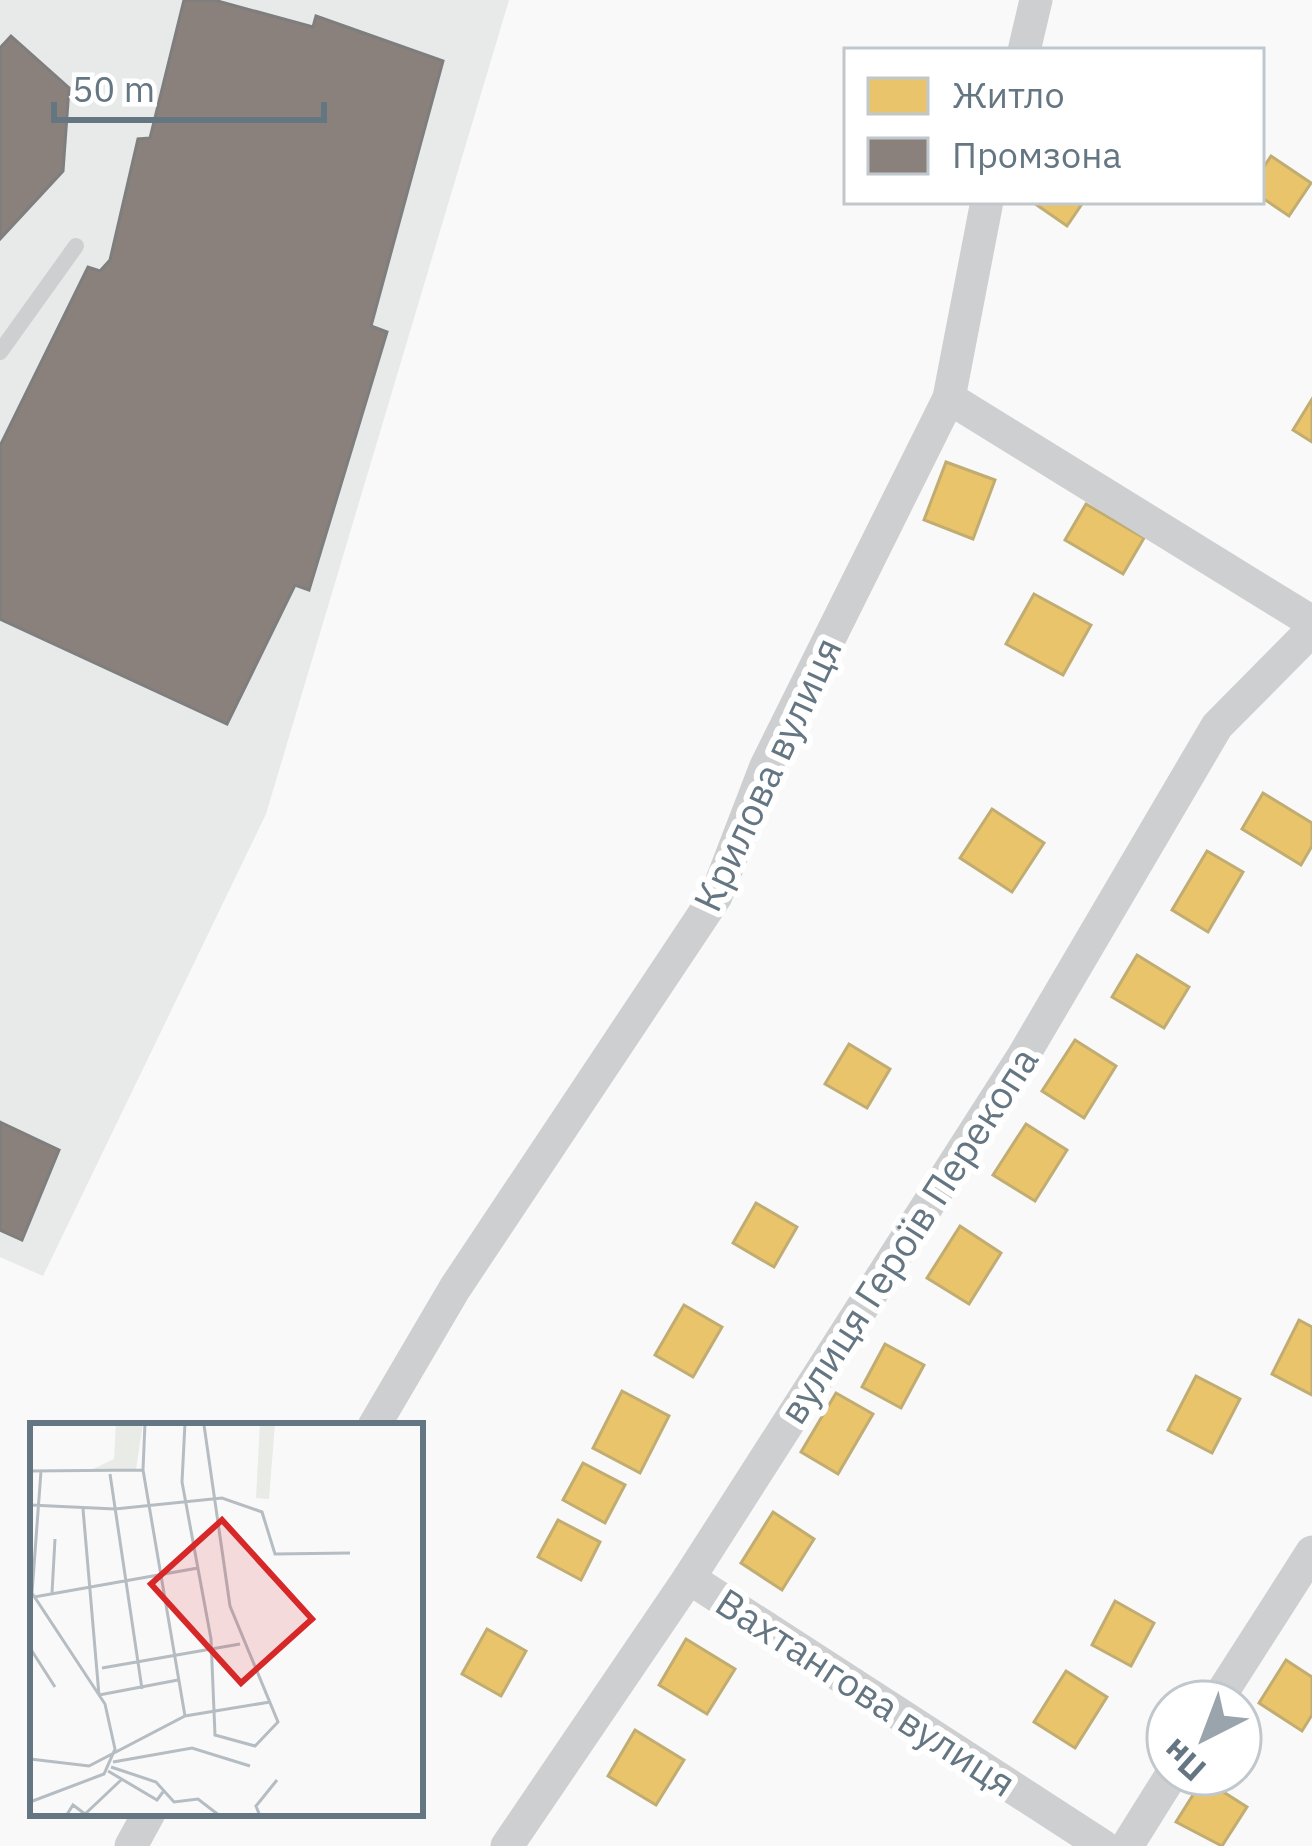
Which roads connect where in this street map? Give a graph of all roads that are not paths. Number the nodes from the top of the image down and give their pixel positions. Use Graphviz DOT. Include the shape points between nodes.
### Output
graph roads {
  1 [pos="1036,0"];
  2 [pos="1025,48"];
  3 [pos="986,204"];
  4 [pos="76,246"];
  5 [pos="0,352"];
  6 [pos="949,398"];
  7 [pos="1312,626"];
  8 [pos="376,1423"];
  9 [pos="1312,1552"];
  10 [pos="689,1578"];
  11 [pos="1231,1678"];
  12 [pos="1157,1798"];
  13 [pos="147,1816"];
  14 [pos="130,1846"];
  15 [pos="507,1846"];
  16 [pos="1103,1846"];
  17 [pos="1127,1846"];
  1 -- 2 [label="street"];
  3 -- 6 [label="street, Крилова вулиця"];
  4 -- 5 [label="lane"];
  6 -- 7 [label="street"];
  6 -- 8 [label="street, Крилова вулиця" via="766,766 716,896 455,1288"];
  7 -- 10 [label="street, вулиця Героїв Перекопа" via="1217,726 1022,1058"];
  9 -- 11 [label="street"];
  10 -- 15 [label="street, вулиця Героїв Перекопа"];
  10 -- 16 [label="street, Вахтангова вулиця"];
  12 -- 17 [label="street"];
  13 -- 14 [label="street"];
}
